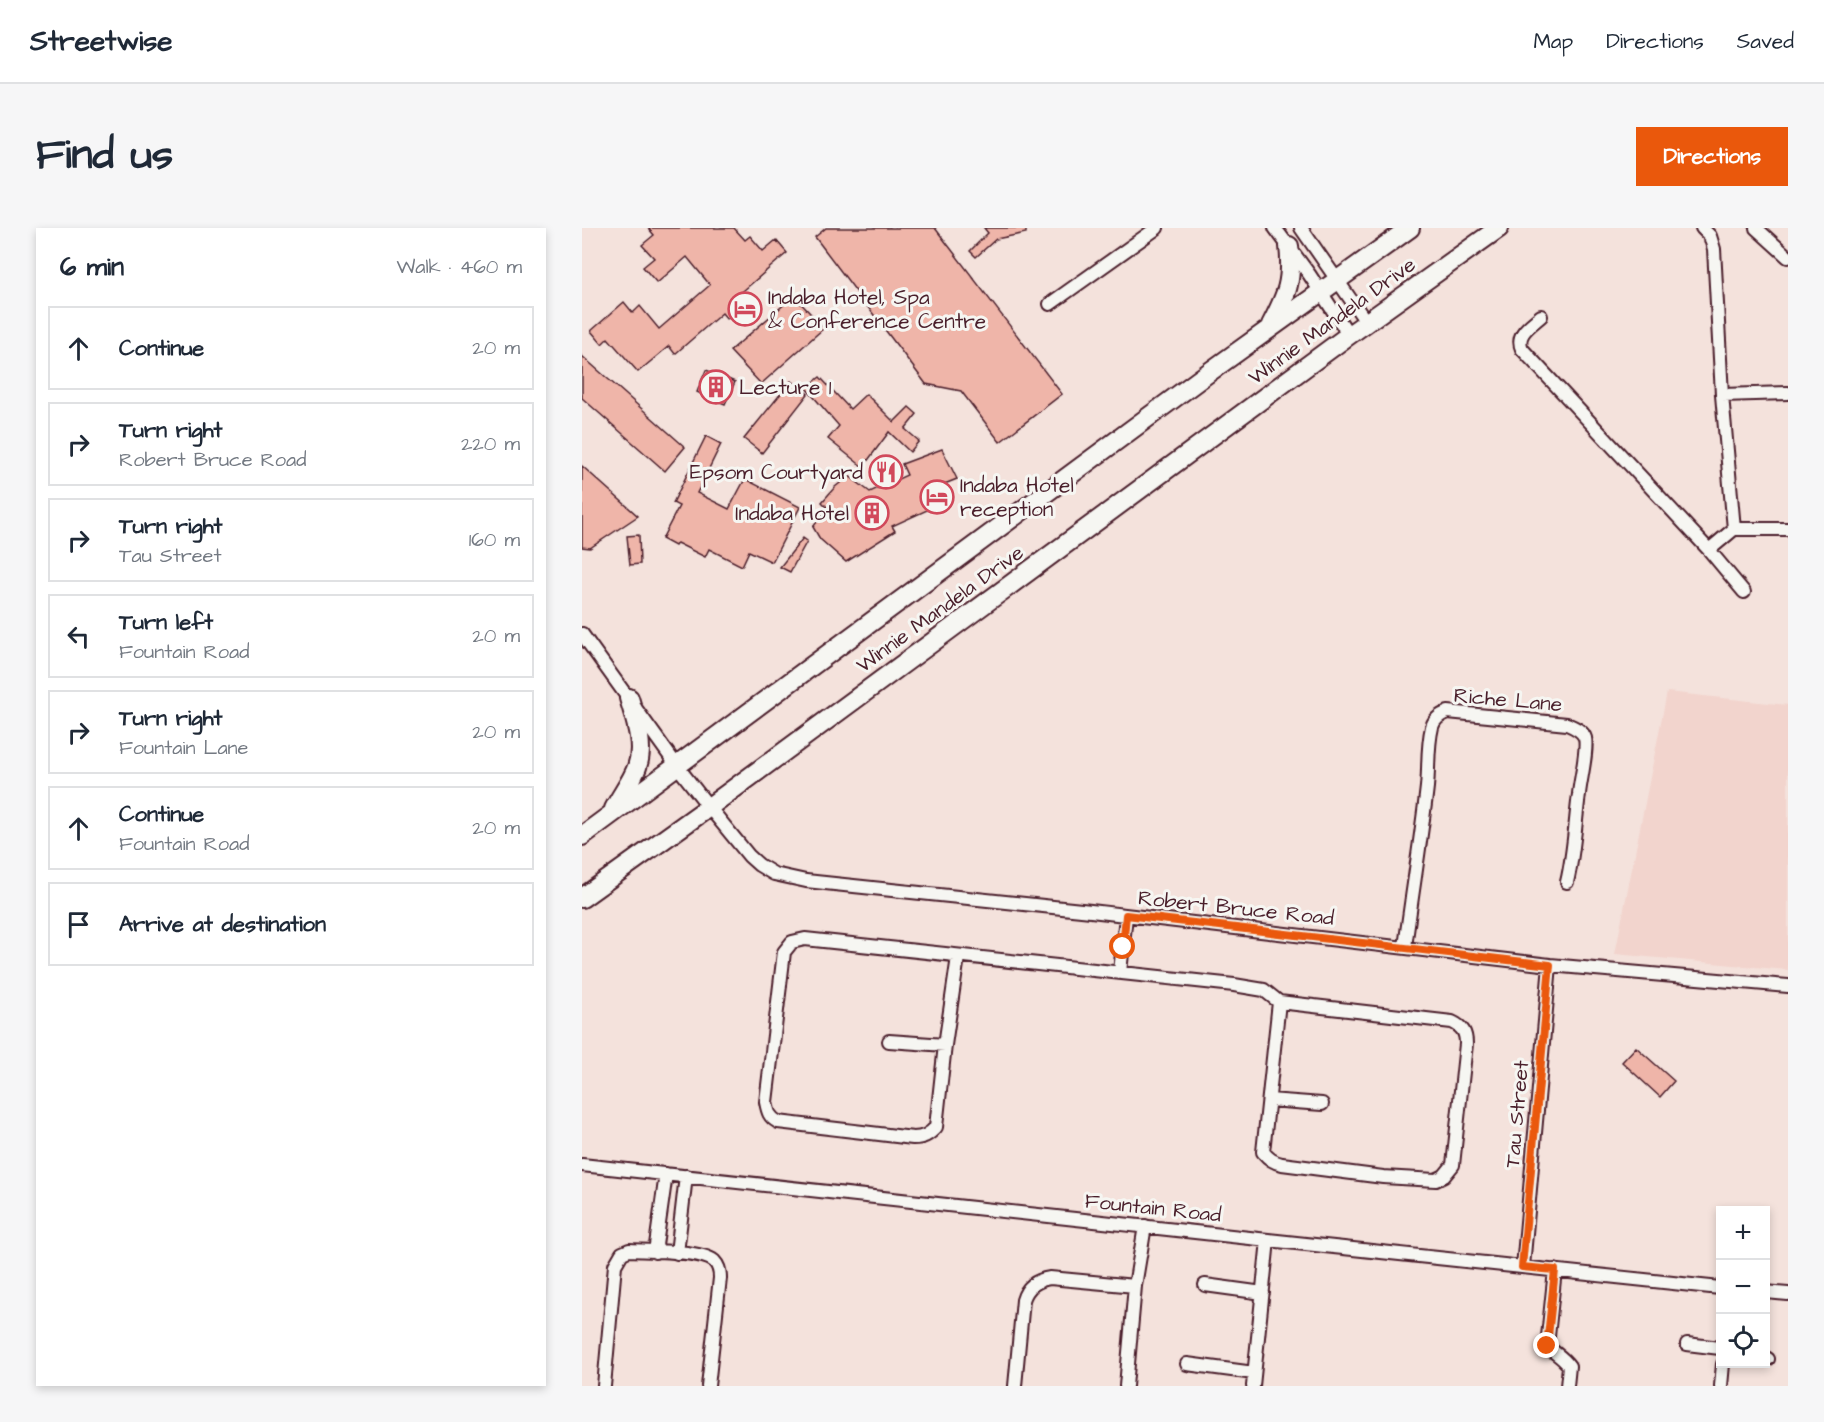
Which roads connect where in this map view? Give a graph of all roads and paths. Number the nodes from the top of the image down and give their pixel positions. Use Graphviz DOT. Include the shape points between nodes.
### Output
graph roads {
  1 [pos="1156,228"];
  2 [pos="1275,228"];
  3 [pos="1301,228"];
  4 [pos="1410,228"];
  5 [pos="1499,228"];
  6 [pos="1702,228"];
  7 [pos="1756,228"];
  8 [pos="1289,246"];
  9 [pos="1788,257"];
  10 [pos="1337,280"];
  11 [pos="1321,291"];
  12 [pos="1050,304"];
  13 [pos="1541,315"];
  14 [pos="1366,323"];
  15 [pos="1269,329"];
  16 [pos="1349,335"];
  17 [pos="1788,393"];
  18 [pos="1722,395"];
  19 [pos="1788,528"];
  20 [pos="1734,529"];
  21 [pos="1709,550"];
  22 [pos="1744,592"];
  23 [pos="582,634"];
  24 [pos="628,698"];
  25 [pos="677,766"];
  26 [pos="708,807"];
  27 [pos="610,815"];
  28 [pos="582,836"];
  29 [pos="1567,882"];
  30 [pos="582,898"];
  31 [pos="1126,915"];
  32 [pos="1405,947"];
  33 [pos="958,957"];
  34 [pos="1550,965"];
  35 [pos="1120,972"];
  36 [pos="1788,986"];
  37 [pos="1279,1002"];
  38 [pos="889,1041"];
  39 [pos="945,1045"];
  40 [pos="1269,1100"];
  41 [pos="1322,1104"];
  42 [pos="582,1165"];
  43 [pos="666,1174"];
  44 [pos="686,1176"];
  45 [pos="1145,1226"];
  46 [pos="1268,1240"];
  47 [pos="655,1252"];
  48 [pos="677,1253"];
  49 [pos="1522,1267"];
  50 [pos="1555,1270"];
  51 [pos="1205,1285"];
  52 [pos="1135,1286"];
  53 [pos="1716,1288"];
  54 [pos="1770,1292"];
  55 [pos="1263,1293"];
  56 [pos="1788,1294"];
  57 [pos="1687,1344"];
  58 [pos="1716,1348"];
  59 [pos="1187,1364"];
  60 [pos="1723,1368"];
  61 [pos="1254,1373"];
  62 [pos="603,1386"];
  63 [pos="708,1386"];
  64 [pos="1015,1386"];
  65 [pos="1126,1386"];
  66 [pos="1253,1386"];
  67 [pos="1567,1386"];
  68 [pos="1721,1386"];
  1 -- 12 [label="street"];
  2 -- 8 [label="street"];
  3 -- 10 [label="street"];
  4 -- 10 [label="main road, Winnie Mandela Drive"];
  5 -- 14 [label="main road, Winnie Mandela Drive"];
  6 -- 18 [label="street" via="1714,249"];
  7 -- 9 [label="street"];
  8 -- 11 [label="street"];
  8 -- 15 [label="main road" via="1291,265 1286,297"];
  10 -- 11 [label="main road, Winnie Mandela Drive"];
  10 -- 14 [label="street"];
  11 -- 15 [label="main road, Winnie Mandela Drive"];
  11 -- 16 [label="street"];
  13 -- 21 [label="street" via="1520,337 1522,349"];
  14 -- 16 [label="main road, Winnie Mandela Drive"];
  15 -- 25 [label="main road, Winnie Mandela Drive"];
  16 -- 26 [label="main road, Winnie Mandela Drive"];
  17 -- 18 [label="street"];
  18 -- 20 [label="street"];
  19 -- 20 [label="street"];
  20 -- 21 [label="street"];
  21 -- 22 [label="street"];
  23 -- 24 [label="street, Robert Bruce Road"];
  24 -- 25 [label="street, Robert Bruce Road"];
  24 -- 27 [label="main road" via="638,730 638,767"];
  25 -- 26 [label="street, Robert Bruce Road"];
  25 -- 27 [label="main road, Winnie Mandela Drive"];
  26 -- 30 [label="main road, Winnie Mandela Drive"];
  26 -- 31 [label="street, Robert Bruce Road" via="749,856 774,874 806,881"];
  27 -- 28 [label="main road, Winnie Mandela Drive"];
  29 -- 32 [label="street, Riche Lane" via="1583,770 1585,739 1581,731 1568,724 1442,714 1432,726"];
  31 -- 32 [label="street, Robert Bruce Road"];
  31 -- 35 [label="street"];
  32 -- 34 [label="street, Robert Bruce Road"];
  33 -- 35 [label="street"];
  33 -- 39 [label="street"];
  33 -- 39 [label="street" via="805,939 792,942 784,952 766,1102 769,1114 778,1122 913,1138 926,1136 936,1127"];
  34 -- 36 [label="street, Robert Bruce Road"];
  34 -- 49 [label="street, Tau Street"];
  35 -- 37 [label="street" via="1264,990"];
  37 -- 40 [label="street"];
  37 -- 40 [label="street" via="1452,1022 1463,1029 1467,1044 1453,1165 1436,1180 1275,1162 1263,1152"];
  38 -- 39 [label="street"];
  40 -- 41 [label="street"];
  42 -- 43 [label="street, Fountain Road"];
  43 -- 44 [label="street, Fountain Road"];
  43 -- 47 [label="street"];
  44 -- 45 [label="street, Fountain Road"];
  44 -- 48 [label="street"];
  45 -- 46 [label="street, Fountain Road"];
  45 -- 52 [label="street"];
  46 -- 49 [label="street, Fountain Road"];
  46 -- 55 [label="street"];
  47 -- 48 [label="street"];
  47 -- 62 [label="street" via="629,1250 622,1253 615,1265"];
  48 -- 63 [label="street" via="705,1257 719,1268"];
  49 -- 50 [label="street, Fountain Road"];
  50 -- 53 [label="street, Fountain Road"];
  50 -- 67 [label="street" via="1547,1346 1569,1366"];
  51 -- 55 [label="street"];
  52 -- 64 [label="street" via="1050,1278 1029,1287 1023,1300"];
  52 -- 65 [label="street"];
  54 -- 56 [label="street"];
  55 -- 61 [label="street"];
  57 -- 58 [label="street"];
  59 -- 61 [label="street"];
  60 -- 68 [label="street"];
  61 -- 66 [label="street"];
}
